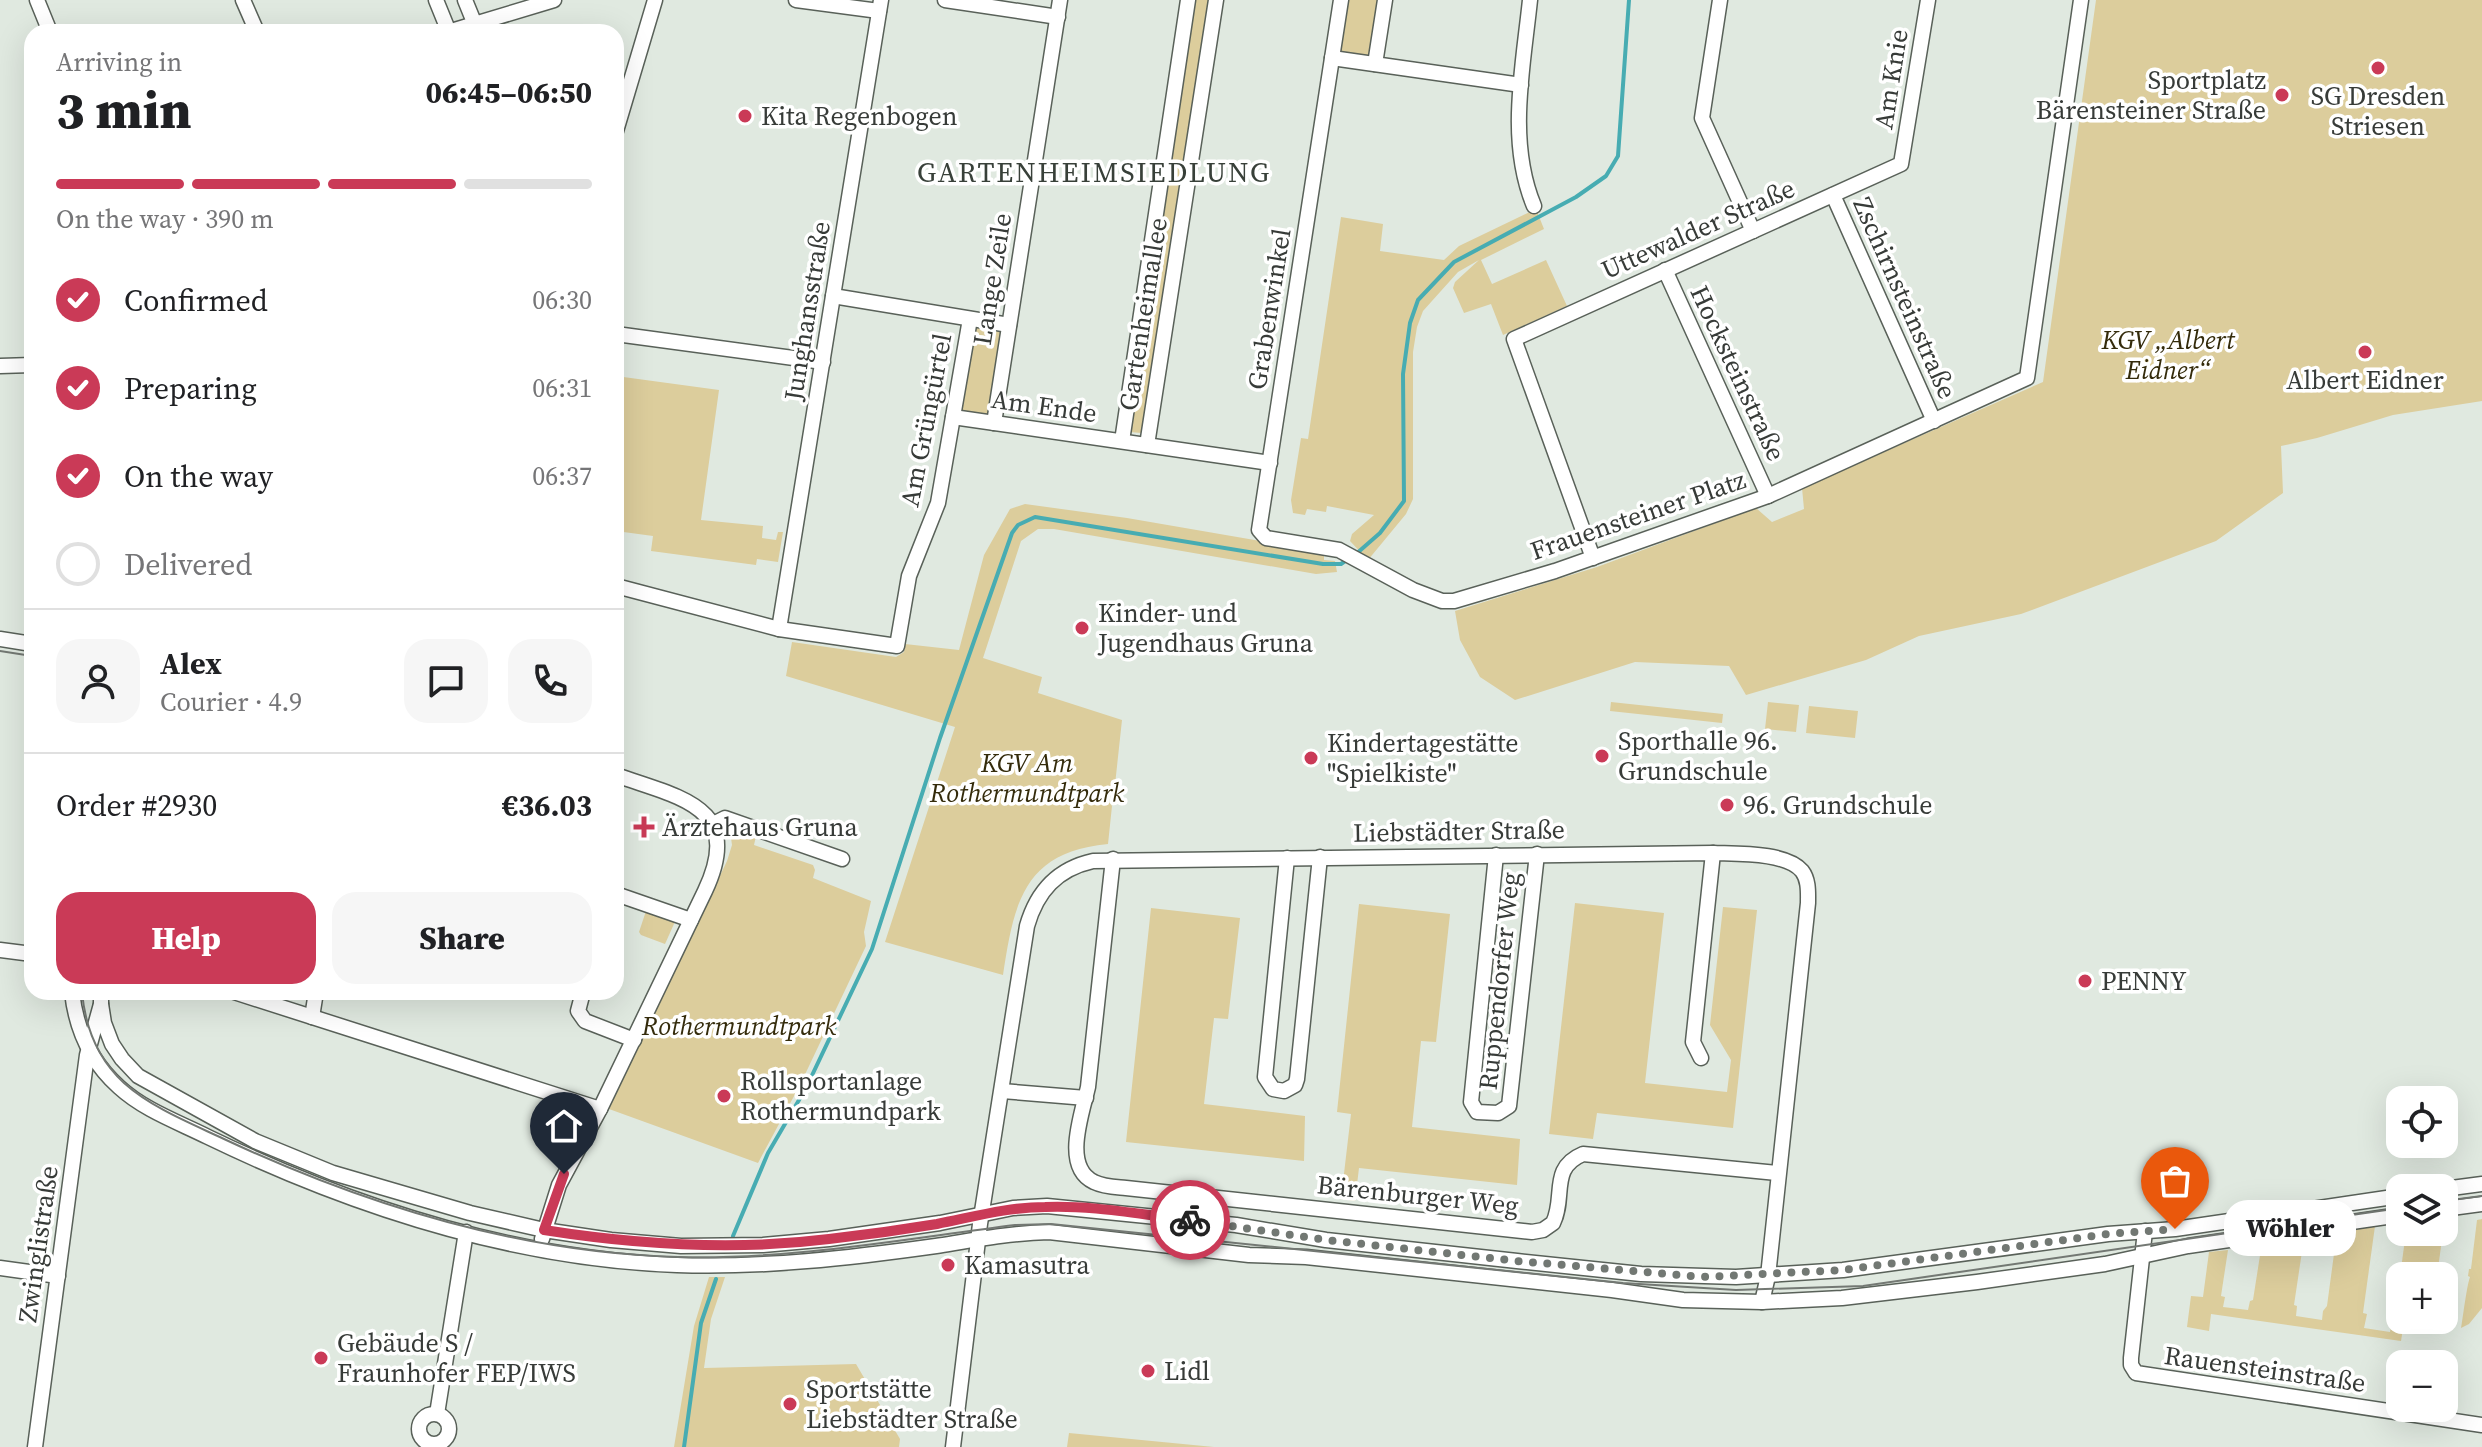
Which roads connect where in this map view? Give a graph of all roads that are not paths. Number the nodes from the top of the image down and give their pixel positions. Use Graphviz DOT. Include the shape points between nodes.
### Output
graph roads {
  1 [pos="37,0"];
  2 [pos="243,0"];
  3 [pos="436,0"];
  4 [pos="465,0"];
  5 [pos="554,0"];
  6 [pos="655,0"];
  7 [pos="796,0"];
  8 [pos="945,0"];
  9 [pos="1060,0"];
  10 [pos="1188,0"];
  11 [pos="1216,0"];
  12 [pos="1341,0"];
  13 [pos="1385,0"];
  14 [pos="1530,0"];
  15 [pos="1720,0"];
  16 [pos="1928,0"];
  17 [pos="2081,0"];
  18 [pos="815,1"];
  19 [pos="1018,5"];
  20 [pos="880,6"];
  21 [pos="1058,17"];
  22 [pos="47,24"];
  23 [pos="254,24"];
  24 [pos="446,24"];
  25 [pos="474,24"];
  26 [pos="487,24"];
  27 [pos="1332,58"];
  28 [pos="1375,64"];
  29 [pos="1521,85"];
  30 [pos="624,104"];
  31 [pos="1901,164"];
  32 [pos="1833,195"];
  33 [pos="1534,206"];
  34 [pos="1753,231"];
  35 [pos="1665,270"];
  36 [pos="833,296"];
  37 [pos="970,319"];
  38 [pos="1009,325"];
  39 [pos="624,335"];
  40 [pos="823,362"];
  41 [pos="24,365"];
  42 [pos="0,366"];
  43 [pos="953,417"];
  44 [pos="1934,421"];
  45 [pos="994,423"];
  46 [pos="1122,441"];
  47 [pos="1147,445"];
  48 [pos="1270,463"];
  49 [pos="1768,496"];
  50 [pos="1259,530"];
  51 [pos="1593,558"];
  52 [pos="624,588"];
  53 [pos="779,629"];
  54 [pos="0,639"];
  55 [pos="24,643"];
  56 [pos="624,778"];
  57 [pos="713,824"];
  58 [pos="1713,853"];
  59 [pos="1537,854"];
  60 [pos="1496,855"];
  61 [pos="1320,857"];
  62 [pos="1287,858"];
  63 [pos="842,859"];
  64 [pos="1113,859"];
  65 [pos="624,897"];
  66 [pos="691,920"];
  67 [pos="0,950"];
  68 [pos="24,953"];
  69 [pos="74,1000"];
  70 [pos="100,1000"];
  71 [pos="101,1000"];
  72 [pos="259,1000"];
  73 [pos="315,1000"];
  74 [pos="581,1000"];
  75 [pos="312,1017"];
  76 [pos="634,1040"];
  77 [pos="88,1048"];
  78 [pos="1701,1058"];
  79 [pos="1002,1091"];
  80 [pos="1086,1098"];
  81 [pos="600,1109"];
  82 [pos="1777,1173"];
  83 [pos="2482,1184"];
  84 [pos="2458,1187"];
  85 [pos="2386,1198"];
  86 [pos="2482,1204"];
  87 [pos="2458,1207"];
  88 [pos="981,1214"];
  89 [pos="2386,1217"];
  90 [pos="544,1230"];
  91 [pos="2145,1231"];
  92 [pos="466,1232"];
  93 [pos="978,1238"];
  94 [pos="540,1248"];
  95 [pos="2143,1257"];
  96 [pos="0,1268"];
  97 [pos="58,1276"];
  98 [pos="1768,1276"];
  99 [pos="1762,1302"];
  100 [pos="437,1414"];
  101 [pos="2482,1425"];
  102 [pos="35,1447"];
  103 [pos="953,1447"];
  1 -- 22 [label="street"];
  2 -- 23 [label="street"];
  3 -- 24 [label="street"];
  4 -- 25 [label="street"];
  5 -- 26 [label="street"];
  6 -- 30 [label="street"];
  7 -- 18 [label="street"];
  8 -- 19 [label="street"];
  9 -- 21 [label="street, Lange Zeile"];
  10 -- 46 [label="street, Gartenheimallee"];
  11 -- 47 [label="street, Gartenheimallee"];
  12 -- 27 [label="street, Grabenwinkel"];
  13 -- 28 [label="street"];
  14 -- 29 [label="street"];
  15 -- 34 [label="street" via="1702,118"];
  16 -- 31 [label="street, Am Knie"];
  17 -- 44 [label="street, Frauensteiner Platz" via="2027,378"];
  18 -- 20 [label="street"];
  19 -- 21 [label="street"];
  20 -- 36 [label="street, Junghansstraße"];
  21 -- 38 [label="street, Lange Zeile"];
  27 -- 28 [label="street"];
  27 -- 48 [label="street, Grabenwinkel"];
  28 -- 29 [label="street"];
  29 -- 33 [label="street" via="1518,149"];
  31 -- 32 [label="street, Uttewalder Straße"];
  32 -- 34 [label="street, Uttewalder Straße"];
  32 -- 44 [label="street, Zschirnsteinstraße"];
  34 -- 35 [label="street, Uttewalder Straße"];
  35 -- 49 [label="street, Hocksteinstraße"];
  35 -- 51 [label="street, Uttewalder Straße" via="1514,339"];
  36 -- 37 [label="street"];
  36 -- 40 [label="street, Junghansstraße"];
  37 -- 38 [label="street"];
  37 -- 43 [label="street, Am Grüngürtel"];
  38 -- 45 [label="street, Lange Zeile"];
  39 -- 40 [label="street"];
  40 -- 53 [label="street, Junghansstraße"];
  41 -- 42 [label="street"];
  43 -- 45 [label="street, Am Ende"];
  43 -- 53 [label="street, Am Grüngürtel" via="938,503 909,576 897,646"];
  44 -- 49 [label="street, Frauensteiner Platz"];
  45 -- 46 [label="street, Am Ende"];
  46 -- 47 [label="street, Am Ende"];
  47 -- 48 [label="street, Am Ende"];
  48 -- 50 [label="street, Grabenwinkel"];
  49 -- 51 [label="street, Frauensteiner Platz"];
  50 -- 51 [label="street, Frauensteiner Platz" via="1266,538 1339,550 1442,601"];
  52 -- 53 [label="street"];
  54 -- 55 [label="street"];
  56 -- 57 [label="street" via="680,798"];
  57 -- 63 [label="street" via="725,818"];
  57 -- 66 [label="street" via="717,860"];
  58 -- 59 [label="street, Liebstädter Straße"];
  58 -- 78 [label="street" via="1693,1042"];
  58 -- 82 [label="street, Liebstädter Straße" via="1790,862 1807,883"];
  59 -- 60 [label="street, Liebstädter Straße"];
  59 -- 60 [label="street, Ruppendorfer Weg" via="1509,1106 1498,1113 1477,1112 1471,1102"];
  60 -- 61 [label="street, Liebstädter Straße"];
  61 -- 62 [label="street, Liebstädter Straße"];
  61 -- 62 [label="street" via="1297,1079 1284,1091 1273,1089 1265,1077"];
  62 -- 64 [label="street, Liebstädter Straße"];
  64 -- 79 [label="street, Liebstädter Straße" via="1080,864 1058,875 1032,908"];
  64 -- 80 [label="street, Bärenburger Weg"];
  65 -- 66 [label="street"];
  66 -- 76 [label="street"];
  67 -- 68 [label="street"];
  69 -- 77 [label="street, Zwinglistraße"];
  70 -- 77 [label="street, Zwinglistraße"];
  71 -- 90 [label="street" via="112,1044 128,1066 225,1127 360,1182"];
  72 -- 75 [label="street"];
  73 -- 75 [label="street"];
  74 -- 76 [label="street" via="578,1011 585,1021"];
  75 -- 81 [label="street"];
  76 -- 81 [label="street"];
  77 -- 92 [label="street" via="126,1094 220,1143 297,1178"];
  77 -- 97 [label="street, Zwinglistraße"];
  79 -- 80 [label="street"];
  79 -- 88 [label="street, Liebstädter Straße"];
  80 -- 82 [label="street, Bärenburger Weg" via="1078,1167 1093,1182 1126,1188 1532,1232 1553,1223 1562,1173 1583,1154"];
  81 -- 90 [label="street" via="559,1185"];
  82 -- 98 [label="street, Liebstädter Straße"];
  83 -- 84 [label="street"];
  85 -- 91 [label="street"];
  86 -- 87 [label="street"];
  88 -- 90 [label="street" via="763,1245 681,1246"];
  88 -- 93 [label="street, Liebstädter Straße"];
  88 -- 98 [label="street" via="1076,1208 1641,1274"];
  89 -- 95 [label="street"];
  90 -- 94 [label="street"];
  91 -- 95 [label="street, Rauensteinstraße"];
  91 -- 98 [label="street"];
  92 -- 94 [label="street"];
  92 -- 100 [label="street"];
  93 -- 94 [label="street" via="830,1260 734,1265 604,1259"];
  93 -- 99 [label="street" via="1049,1232 1683,1300"];
  93 -- 103 [label="street, Liebstädter Straße"];
  95 -- 99 [label="street" via="1884,1293"];
  95 -- 101 [label="street, Rauensteinstraße" via="2131,1358 2136,1373"];
  96 -- 97 [label="street"];
  97 -- 102 [label="street, Zwinglistraße"];
  98 -- 99 [label="street, Liebstädter Straße"];
}
